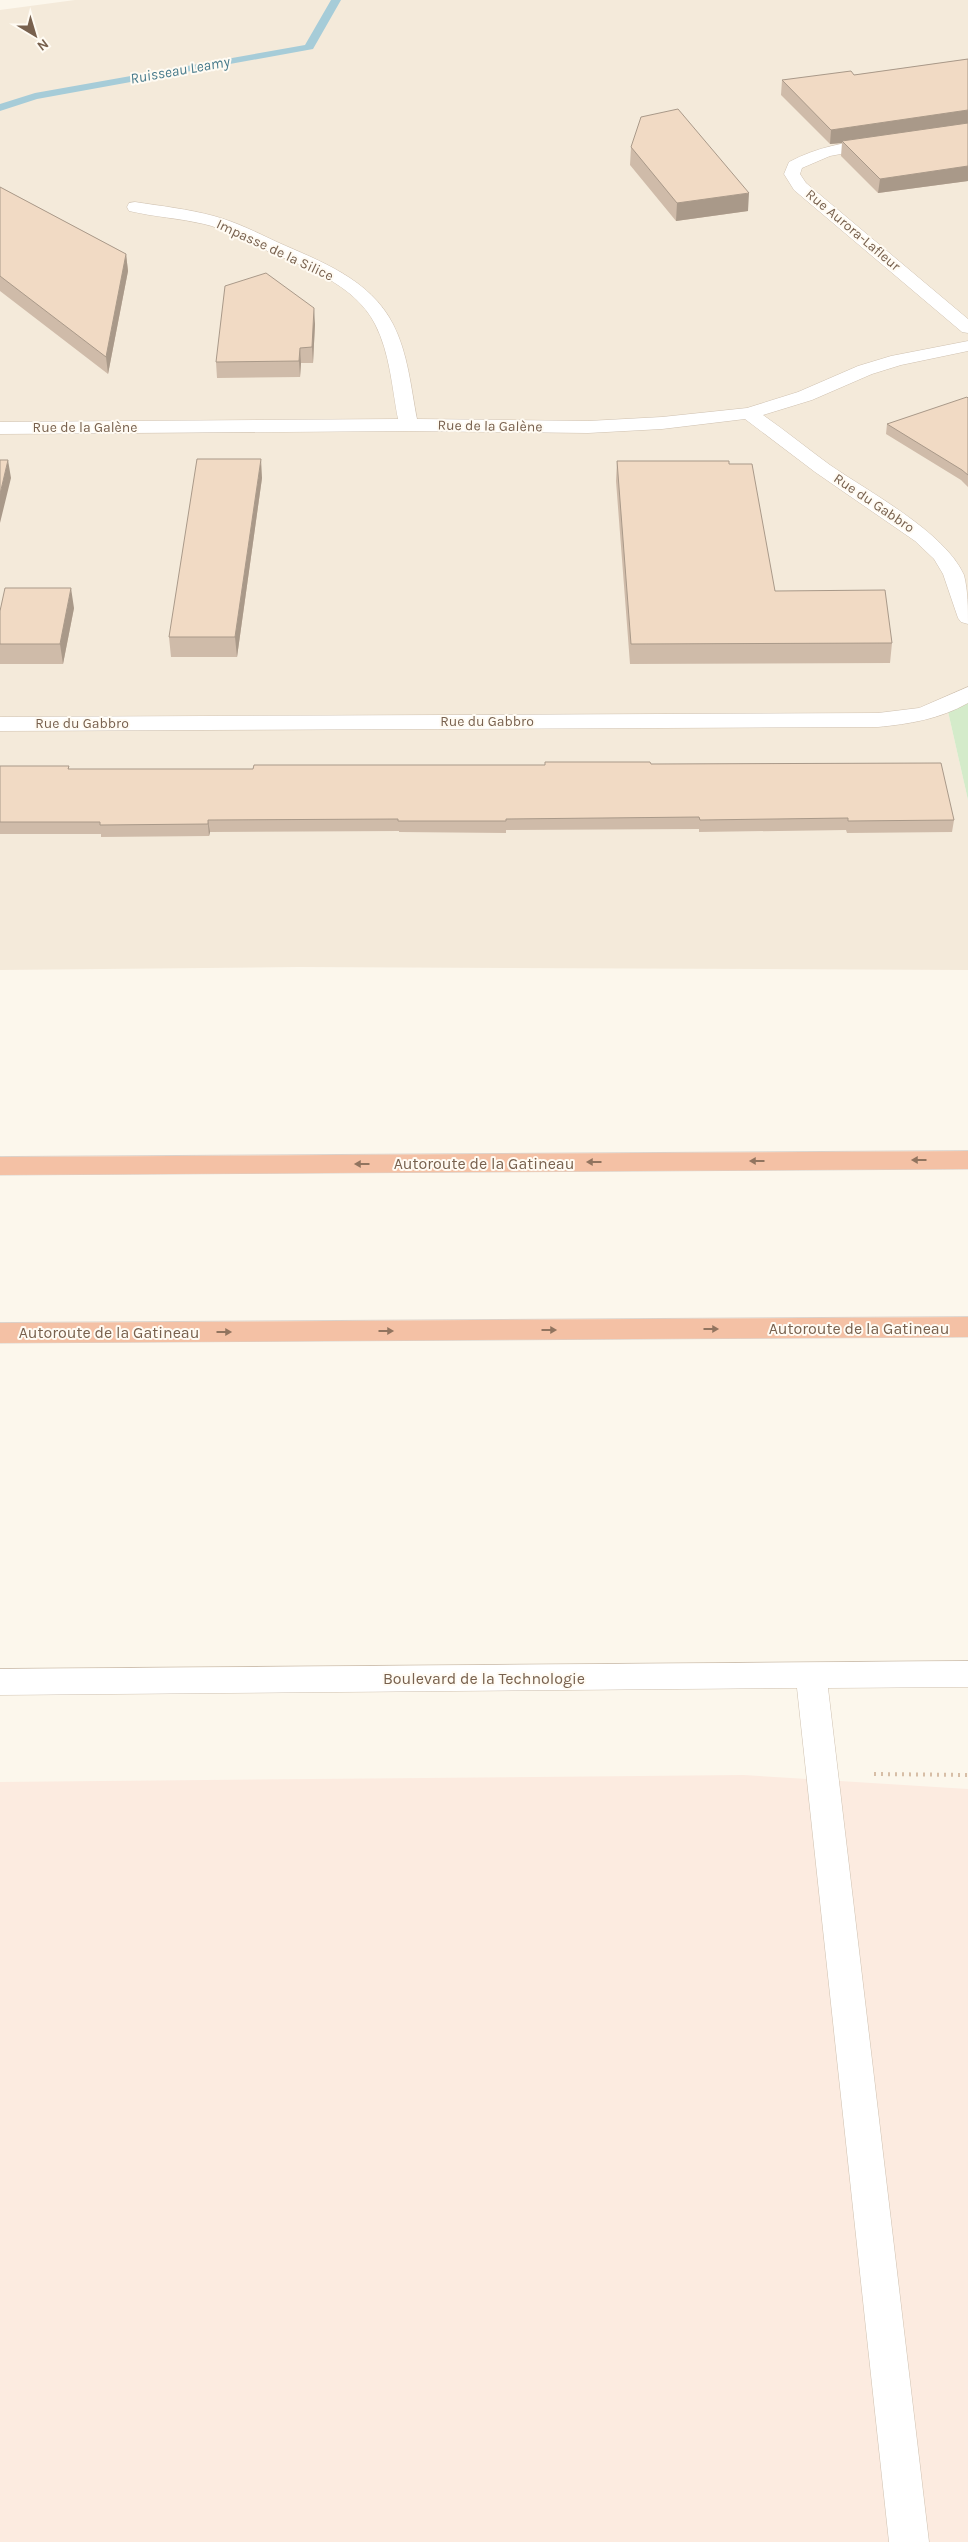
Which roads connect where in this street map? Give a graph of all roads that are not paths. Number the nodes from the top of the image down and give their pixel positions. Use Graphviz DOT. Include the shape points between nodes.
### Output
graph roads {
  1 [pos="894,140"];
  2 [pos="135,207"];
  3 [pos="968,328"];
  4 [pos="968,346"];
  5 [pos="749,414"];
  6 [pos="408,425"];
  7 [pos="0,428"];
  8 [pos="968,618"];
  9 [pos="968,694"];
  10 [pos="0,724"];
  11 [pos="968,1160"];
  12 [pos="0,1166"];
  13 [pos="968,1327"];
  14 [pos="0,1333"];
  15 [pos="968,1674"];
  16 [pos="811,1676"];
  17 [pos="0,1682"];
  18 [pos="909,2542"];
  1 -- 3 [label="street, Rue Aurora-Lafleur" via="810,156 795,165 792,174 800,186"];
  2 -- 6 [label="street, Impasse de la Silice" via="230,226 324,270 348,286 369,304 383,323 392,349"];
  4 -- 5 [label="street, Rue de la Galène" via="897,360"];
  5 -- 6 [label="street, Rue de la Galène" via="588,427"];
  5 -- 8 [label="street, Rue du Gabbro" via="922,537 942,556 953,574"];
  6 -- 7 [label="street, Rue de la Galène"];
  9 -- 10 [label="street, Rue du Gabbro" via="947,707 918,716 878,720"];
  11 -- 12 [label="highway, Autoroute de la Gatineau, one-way"];
  14 -- 13 [label="highway, Autoroute de la Gatineau, one-way"];
  15 -- 16 [label="street, Boulevard de la Technologie"];
  16 -- 17 [label="street, Boulevard de la Technologie"];
  16 -- 18 [label="street"];
}
